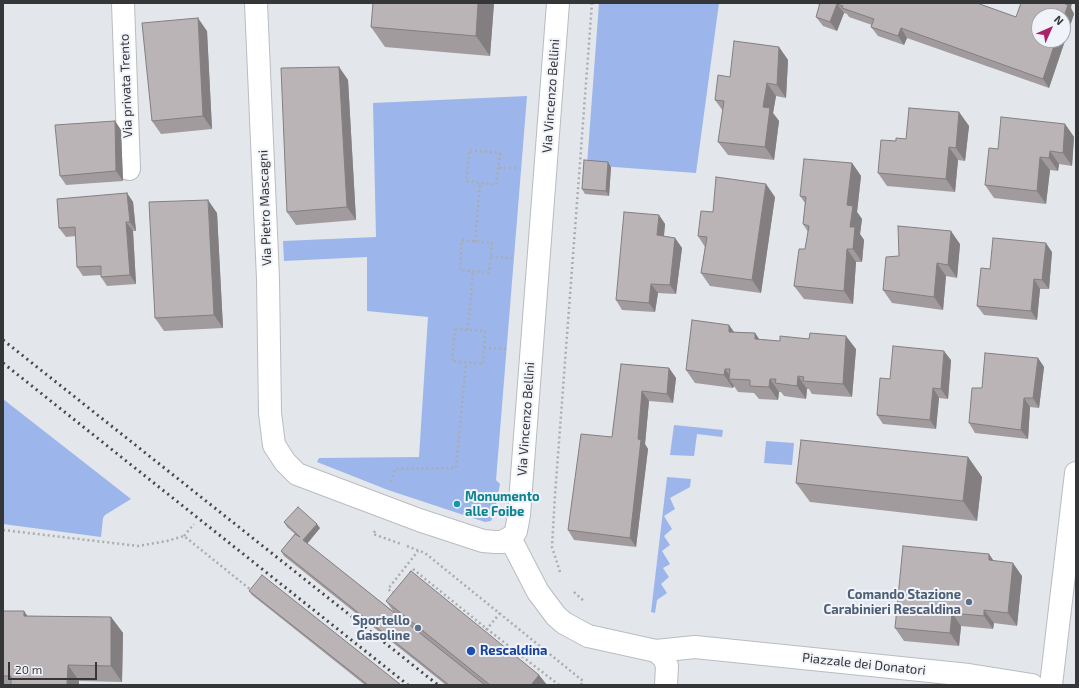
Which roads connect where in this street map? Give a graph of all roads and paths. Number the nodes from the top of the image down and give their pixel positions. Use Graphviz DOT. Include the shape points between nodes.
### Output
graph roads {
  1 [pos="123,3"];
  2 [pos="256,3"];
  3 [pos="558,3"];
  4 [pos="592,3"];
  5 [pos="498,168"];
  6 [pos="129,169"];
  7 [pos="524,169"];
  8 [pos="480,183"];
  9 [pos="475,242"];
  10 [pos="491,256"];
  11 [pos="518,258"];
  12 [pos="473,271"];
  13 [pos="468,330"];
  14 [pos="484,348"];
  15 [pos="511,349"];
  16 [pos="466,363"];
  17 [pos="1076,473"];
  18 [pos="383,507"];
  19 [pos="194,524"];
  20 [pos="3,530"];
  21 [pos="184,536"];
  22 [pos="510,538"];
  23 [pos="418,551"];
  24 [pos="408,575"];
  25 [pos="562,576"];
  26 [pos="459,581"];
  27 [pos="398,587"];
  28 [pos="569,588"];
  29 [pos="252,591"];
  30 [pos="591,606"];
  31 [pos="500,613"];
  32 [pos="487,629"];
  33 [pos="482,634"];
  34 [pos="656,651"];
  35 [pos="559,685"];
  36 [pos="581,685"];
  37 [pos="666,685"];
  38 [pos="1032,685"];
  39 [pos="1051,685"];
  1 -- 6 [label="street, Via privata Trento"];
  2 -- 18 [label="street, Via Pietro Mascagni" via="268,279 270,413 274,445 284,462 297,474"];
  3 -- 22 [label="street, Via Vincenzo Bellini" via="521,496 516,531"];
  4 -- 25 [label="path" via="552,546"];
  5 -- 7 [label="path"];
  5 -- 8 [label="path" via="496,185"];
  5 -- 8 [label="path" via="500,153 470,150 466,181"];
  8 -- 9 [label="path"];
  9 -- 10 [label="path" via="492,243"];
  9 -- 12 [label="path" via="462,240 460,270"];
  10 -- 11 [label="path"];
  10 -- 12 [label="path" via="489,273"];
  12 -- 13 [label="path"];
  13 -- 14 [label="path" via="485,331"];
  13 -- 16 [label="path" via="455,329 452,361"];
  14 -- 15 [label="path"];
  14 -- 16 [label="path" via="483,364"];
  16 -- 18 [label="path" via="456,468 395,469"];
  17 -- 39 [label="street"];
  18 -- 22 [label="street" via="483,541 502,542"];
  19 -- 21 [label="path"];
  20 -- 21 [label="path" via="138,546"];
  21 -- 29 [label="path"];
  22 -- 34 [label="street" via="546,606 564,623 588,636"];
  23 -- 27 [label="path" via="388,589 393,593"];
  24 -- 32 [label="path" via="413,569"];
  26 -- 31 [label="path"];
  28 -- 30 [label="path"];
  31 -- 32 [label="path"];
  31 -- 36 [label="path" via="584,681"];
  32 -- 33 [label="path"];
  32 -- 35 [label="path"];
  34 -- 37 [label="street" via="664,658 667,666"];
  34 -- 38 [label="street, Piazzale dei Donatori" via="695,647 968,675"];
}
